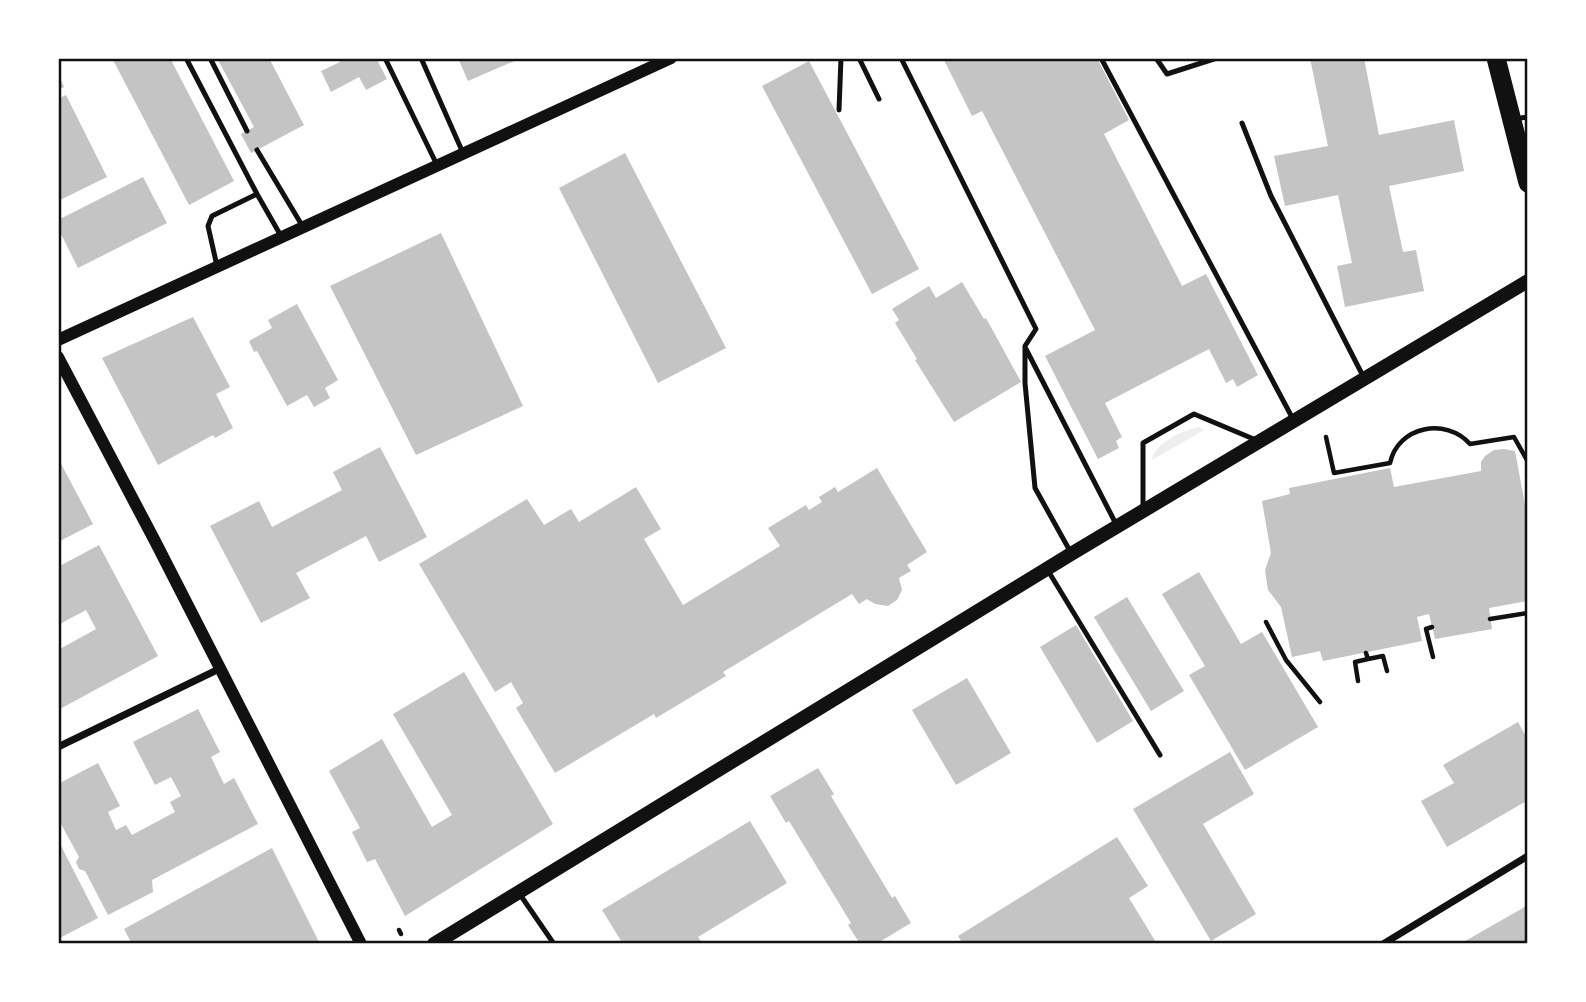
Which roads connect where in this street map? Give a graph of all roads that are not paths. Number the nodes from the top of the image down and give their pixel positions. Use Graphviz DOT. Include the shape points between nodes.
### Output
graph roads {
  1 [pos="186,58"];
  2 [pos="210,58"];
  3 [pos="385,58"];
  4 [pos="421,58"];
  5 [pos="671,58"];
  6 [pos="841,58"];
  7 [pos="859,58"];
  8 [pos="901,58"];
  9 [pos="1101,58"];
  10 [pos="1156,58"];
  11 [pos="1217,58"];
  12 [pos="1496,58"];
  13 [pos="879,99"];
  14 [pos="839,110"];
  15 [pos="1520,118"];
  16 [pos="1242,123"];
  17 [pos="247,131"];
  18 [pos="257,150"];
  19 [pos="463,153"];
  20 [pos="437,165"];
  21 [pos="1528,183"];
  22 [pos="257,194"];
  23 [pos="303,227"];
  24 [pos="281,237"];
  25 [pos="217,266"];
  26 [pos="1528,281"];
  27 [pos="58,340"];
  28 [pos="1025,346"];
  29 [pos="58,357"];
  30 [pos="1364,379"];
  31 [pos="1294,421"];
  32 [pos="1259,442"];
  33 [pos="1143,511"];
  34 [pos="1118,526"];
  35 [pos="1072,554"];
  36 [pos="1047,569"];
  37 [pos="219,669"];
  38 [pos="58,747"];
  39 [pos="1160,755"];
  40 [pos="1528,856"];
  41 [pos="519,893"];
  42 [pos="450,940"];
  43 [pos="361,944"];
  44 [pos="434,944"];
  45 [pos="554,944"];
  46 [pos="1383,944"];
  1 -- 22 [label="lane"];
  2 -- 17 [label="lane"];
  3 -- 20 [label="lane"];
  4 -- 19 [label="lane"];
  5 -- 19 [label="street"];
  6 -- 14 [label="lane"];
  7 -- 13 [label="lane"];
  8 -- 28 [label="lane" via="1035,329"];
  9 -- 31 [label="lane"];
  10 -- 11 [label="lane" via="1167,74"];
  12 -- 15 [label="highway"];
  15 -- 21 [label="highway"];
  16 -- 30 [label="lane" via="1271,196"];
  18 -- 23 [label="lane"];
  19 -- 20 [label="street"];
  20 -- 23 [label="street"];
  22 -- 24 [label="lane"];
  22 -- 25 [label="lane" via="212,216 208,226"];
  23 -- 24 [label="street"];
  24 -- 25 [label="street"];
  25 -- 27 [label="street"];
  26 -- 30 [label="main road"];
  28 -- 34 [label="lane"];
  28 -- 35 [label="lane" via="1035,488"];
  29 -- 37 [label="street"];
  30 -- 31 [label="main road"];
  31 -- 32 [label="main road"];
  32 -- 33 [label="main road"];
  32 -- 33 [label="lane" via="1194,414 1143,443"];
  33 -- 34 [label="main road"];
  34 -- 35 [label="main road"];
  35 -- 36 [label="main road"];
  36 -- 39 [label="lane"];
  36 -- 41 [label="main road"];
  37 -- 38 [label="street"];
  37 -- 43 [label="street"];
  40 -- 46 [label="street"];
  41 -- 42 [label="main road"];
  41 -- 45 [label="lane"];
  42 -- 44 [label="main road"];
}
